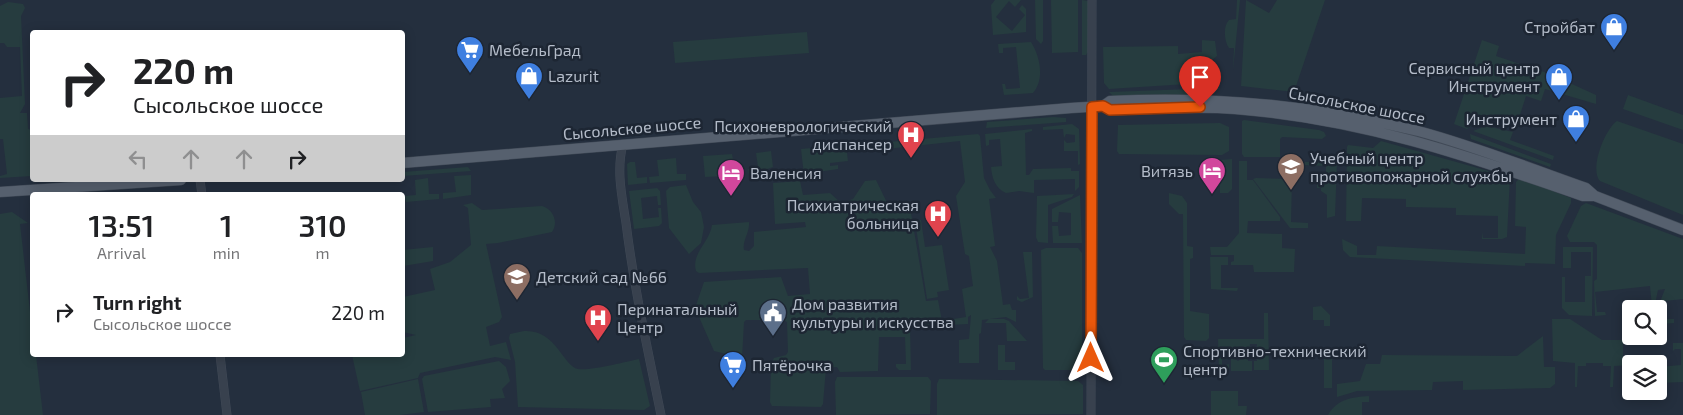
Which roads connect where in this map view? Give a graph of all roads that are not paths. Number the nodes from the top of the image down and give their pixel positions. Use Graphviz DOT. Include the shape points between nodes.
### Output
graph roads {
  1 [pos="1092,0"];
  2 [pos="1092,107"];
  3 [pos="623,144"];
  4 [pos="405,163"];
  5 [pos="151,182"];
  6 [pos="0,192"];
  7 [pos="1683,230"];
  8 [pos="220,357"];
  9 [pos="227,415"];
  10 [pos="661,415"];
  11 [pos="1091,415"];
  1 -- 2 [label="street"];
  2 -- 3 [label="main road, Сысольское шоссе"];
  2 -- 7 [label="main road, Сысольское шоссе" via="1103,106 1110,110 1228,108 1338,122 1416,140 1583,196 1595,196"];
  2 -- 11 [label="street"];
  3 -- 4 [label="main road, Сысольское шоссе"];
  3 -- 10 [label="street" via="619,160 627,236"];
  5 -- 6 [label="main road"];
  8 -- 9 [label="street"];
}
